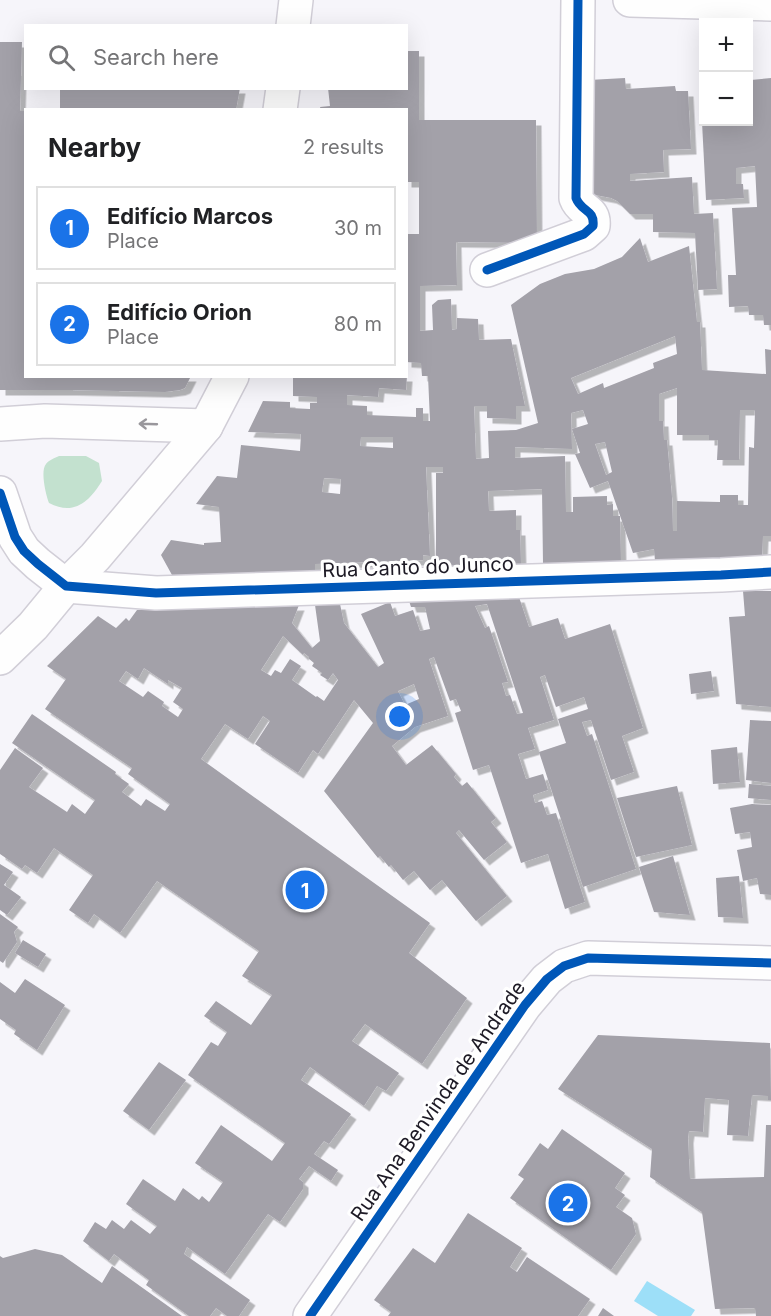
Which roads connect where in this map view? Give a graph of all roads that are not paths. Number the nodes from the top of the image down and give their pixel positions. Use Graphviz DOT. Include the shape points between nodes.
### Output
graph roads {
  1 [pos="296,0"];
  2 [pos="578,0"];
  3 [pos="630,0"];
  4 [pos="771,4"];
  5 [pos="292,24"];
  6 [pos="283,90"];
  7 [pos="280,108"];
  8 [pos="487,270"];
  9 [pos="231,378"];
  10 [pos="0,424"];
  11 [pos="206,426"];
  12 [pos="0,493"];
  13 [pos="771,572"];
  14 [pos="66,586"];
  15 [pos="0,658"];
  16 [pos="771,963"];
  17 [pos="310,1316"];
  1 -- 5 [label="street"];
  2 -- 8 [label="street" via="576,198 592,216 593,226 584,234"];
  3 -- 4 [label="street"];
  6 -- 7 [label="street"];
  9 -- 11 [label="street"];
  11 -- 10 [label="street, one-way" via="45,421"];
  11 -- 14 [label="street"];
  12 -- 14 [label="street" via="24,551"];
  13 -- 14 [label="street, Rua Canto do Junco" via="156,593"];
  14 -- 15 [label="street"];
  16 -- 17 [label="street, Rua Ana Benvinda de Andrade" via="588,957 555,972 525,1005"];
}
